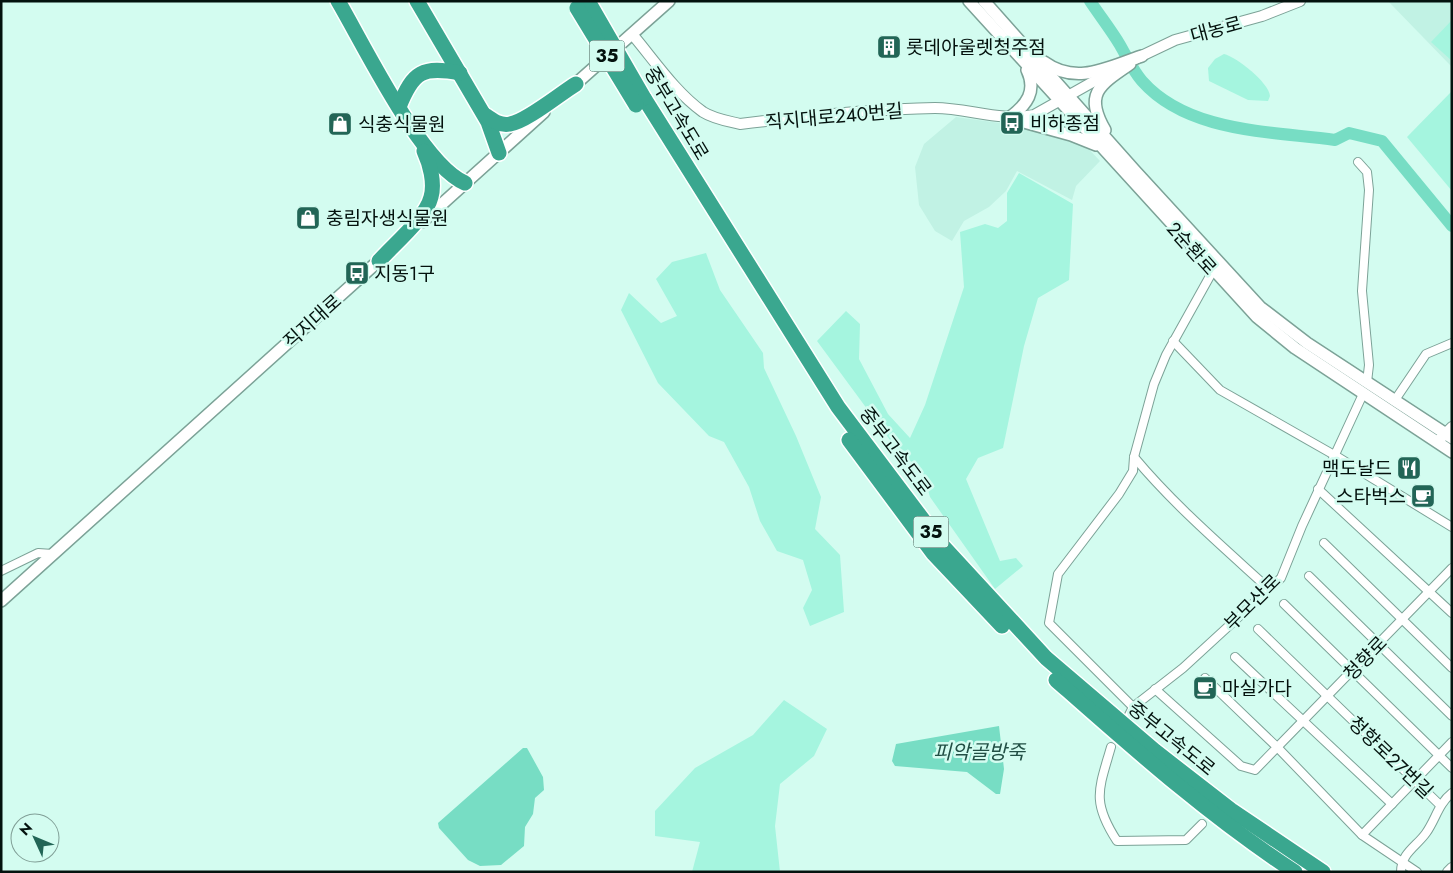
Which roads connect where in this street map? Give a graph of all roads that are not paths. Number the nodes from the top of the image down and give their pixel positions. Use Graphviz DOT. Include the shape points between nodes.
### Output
graph roads {
  1 [pos="338,1"];
  2 [pos="417,1"];
  3 [pos="669,1"];
  4 [pos="969,1"];
  5 [pos="984,1"];
  6 [pos="1300,1"];
  7 [pos="579,3"];
  8 [pos="1011,31"];
  9 [pos="632,34"];
  10 [pos="1142,56"];
  11 [pos="1022,60"];
  12 [pos="460,73"];
  13 [pos="1102,76"];
  14 [pos="576,84"];
  15 [pos="1062,97"];
  16 [pos="640,101"];
  17 [pos="399,107"];
  18 [pos="485,115"];
  19 [pos="1010,118"];
  20 [pos="1029,119"];
  21 [pos="421,143"];
  22 [pos="1100,147"];
  23 [pos="1116,149"];
  24 [pos="499,153"];
  25 [pos="1358,162"];
  26 [pos="465,183"];
  27 [pos="379,261"];
  28 [pos="1215,267"];
  29 [pos="1173,341"];
  30 [pos="1452,343"];
  31 [pos="1367,382"];
  32 [pos="1363,394"];
  33 [pos="1394,400"];
  34 [pos="1446,435"];
  35 [pos="1452,452"];
  36 [pos="1336,456"];
  37 [pos="1134,457"];
  38 [pos="1318,489"];
  39 [pos="1452,527"];
  40 [pos="1324,544"];
  41 [pos="54,554"];
  42 [pos="1452,568"];
  43 [pos="1,571"];
  44 [pos="1309,576"];
  45 [pos="1269,589"];
  46 [pos="1429,592"];
  47 [pos="1,601"];
  48 [pos="1284,604"];
  49 [pos="1452,614"];
  50 [pos="1402,619"];
  51 [pos="1258,629"];
  52 [pos="1378,644"];
  53 [pos="1235,657"];
  54 [pos="1452,668"];
  55 [pos="1353,671"];
  56 [pos="1205,678"];
  57 [pos="1155,689"];
  58 [pos="1328,696"];
  59 [pos="1132,707"];
  60 [pos="1452,716"];
  61 [pos="1128,717"];
  62 [pos="1304,721"];
  63 [pos="1452,742"];
  64 [pos="1111,747"];
  65 [pos="1278,748"];
  66 [pos="1439,755"];
  67 [pos="1452,768"];
  68 [pos="1415,780"];
  69 [pos="1452,793"];
  70 [pos="1392,804"];
  71 [pos="1439,804"];
  72 [pos="1202,824"];
  73 [pos="1362,835"];
  74 [pos="1402,862"];
  75 [pos="1452,868"];
  76 [pos="1295,872"];
  77 [pos="1323,872"];
  78 [pos="1401,872"];
  79 [pos="1417,872"];
  80 [pos="1448,872"];
  1 -- 17 [label="highway"];
  2 -- 12 [label="highway"];
  3 -- 9 [label="main road, 직지대로"];
  4 -- 11 [label="main road, 2순환로"];
  5 -- 8 [label="main road, 2순환로"];
  6 -- 10 [label="street, 대농로" via="1262,16 1161,45"];
  7 -- 16 [label="highway, 중부고속도로 / 35, bridge"];
  8 -- 13 [label="main road" via="1044,62 1061,72"];
  8 -- 15 [label="main road, 2순환로"];
  9 -- 14 [label="main road, 직지대로"];
  9 -- 19 [label="street, 직지대로240번길" via="704,112 740,124 887,109 959,110"];
  10 -- 13 [label="main road"];
  11 -- 15 [label="main road, 2순환로"];
  11 -- 19 [label="main road" via="1032,87 1026,104"];
  12 -- 17 [label="highway" via="439,69 421,72 408,86"];
  12 -- 18 [label="highway"];
  13 -- 15 [label="street"];
  13 -- 23 [label="main road" via="1095,108"];
  14 -- 18 [label="highway" via="511,124 502,124"];
  14 -- 24 [label="main road, 직지대로"];
  15 -- 20 [label="street"];
  15 -- 22 [label="main road, 2순환로"];
  15 -- 23 [label="main road, 2순환로"];
  16 -- 76 [label="highway, 중부고속도로 / 35" via="829,412 933,553 1039,665 1132,747"];
  16 -- 77 [label="highway, 중부고속도로 / 35" via="838,408 942,546 1046,658 1231,810"];
  17 -- 21 [label="highway"];
  18 -- 24 [label="highway"];
  19 -- 20 [label="main road"];
  20 -- 22 [label="main road"];
  21 -- 26 [label="highway" via="448,174"];
  21 -- 27 [label="highway" via="432,183 431,198 423,212"];
  22 -- 28 [label="main road, 2순환로"];
  23 -- 28 [label="main road, 2순환로"];
  24 -- 26 [label="main road, 직지대로"];
  25 -- 31 [label="street" via="1367,172 1369,190 1362,291 1370,365"];
  26 -- 27 [label="main road, 직지대로"];
  27 -- 41 [label="main road, 직지대로"];
  28 -- 29 [label="street"];
  28 -- 31 [label="main road, 2순환로" via="1285,327"];
  28 -- 32 [label="main road, 2순환로" via="1238,298 1276,333"];
  29 -- 36 [label="street" via="1220,390"];
  29 -- 37 [label="street" via="1154,384"];
  30 -- 33 [label="street" via="1426,354"];
  31 -- 33 [label="main road, 2순환로"];
  32 -- 34 [label="main road, 2순환로"];
  32 -- 36 [label="street, 부모산로"];
  33 -- 34 [label="main road, 2순환로"];
  34 -- 35 [label="main road, 2순환로"];
  36 -- 38 [label="street, 부모산로"];
  36 -- 39 [label="street"];
  37 -- 45 [label="street" via="1210,536"];
  37 -- 59 [label="street" via="1133,471 1119,494 1058,574 1049,624"];
  38 -- 45 [label="street, 부모산로" via="1281,578"];
  38 -- 46 [label="street"];
  40 -- 50 [label="street"];
  41 -- 43 [label="street" via="38,554"];
  41 -- 47 [label="main road, 직지대로"];
  42 -- 46 [label="street, 청향로"];
  44 -- 52 [label="street"];
  45 -- 57 [label="street, 부모산로" via="1183,668"];
  46 -- 49 [label="street"];
  46 -- 50 [label="street, 청향로"];
  48 -- 55 [label="street"];
  50 -- 52 [label="street, 청향로"];
  50 -- 54 [label="street"];
  51 -- 58 [label="street, 청향로27번길"];
  52 -- 55 [label="street, 청향로"];
  52 -- 60 [label="street"];
  53 -- 62 [label="street"];
  55 -- 58 [label="street, 청향로"];
  55 -- 66 [label="street"];
  56 -- 65 [label="street"];
  57 -- 59 [label="street, 부모산로"];
  57 -- 65 [label="street, 청향로" via="1241,766 1255,770"];
  58 -- 62 [label="street, 청향로"];
  58 -- 68 [label="street, 청향로27번길"];
  59 -- 61 [label="street"];
  62 -- 65 [label="street, 청향로"];
  62 -- 70 [label="street"];
  63 -- 66 [label="street"];
  64 -- 72 [label="street" via="1098,796 1106,825 1117,841 1186,840"];
  65 -- 73 [label="street"];
  66 -- 67 [label="street"];
  66 -- 68 [label="street"];
  68 -- 70 [label="street"];
  68 -- 71 [label="street, 청향로27번길"];
  69 -- 71 [label="street"];
  70 -- 73 [label="street"];
  71 -- 74 [label="street, 청향로27번길" via="1435,819 1411,846"];
  73 -- 74 [label="street"];
  74 -- 78 [label="street, 청향로27번길"];
  74 -- 79 [label="street"];
  75 -- 80 [label="street"];
}
